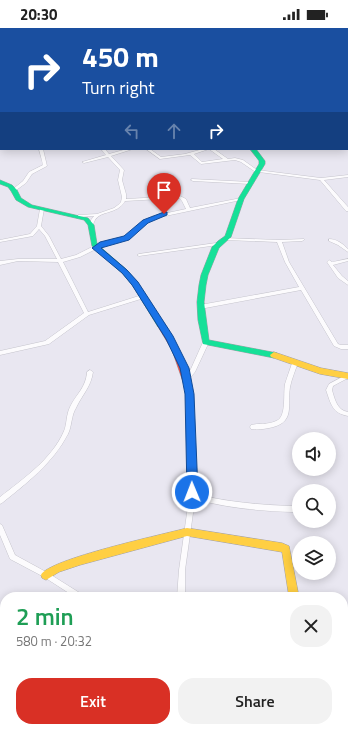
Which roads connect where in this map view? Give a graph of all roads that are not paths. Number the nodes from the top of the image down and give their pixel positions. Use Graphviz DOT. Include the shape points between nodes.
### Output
graph roads {
  1 [pos="41,150"];
  2 [pos="104,150"];
  3 [pos="127,150"];
  4 [pos="149,150"];
  5 [pos="203,150"];
  6 [pos="212,150"];
  7 [pos="254,150"];
  8 [pos="191,153"];
  9 [pos="108,155"];
  10 [pos="227,160"];
  11 [pos="84,162"];
  12 [pos="257,172"];
  13 [pos="348,176"];
  14 [pos="321,179"];
  15 [pos="193,180"];
  16 [pos="0,182"];
  17 [pos="250,183"];
  18 [pos="14,190"];
  19 [pos="124,200"];
  20 [pos="241,200"];
  21 [pos="42,209"];
  22 [pos="188,209"];
  23 [pos="348,210"];
  24 [pos="96,215"];
  25 [pos="80,216"];
  26 [pos="91,225"];
  27 [pos="39,226"];
  28 [pos="226,239"];
  29 [pos="302,240"];
  30 [pos="331,240"];
  31 [pos="0,241"];
  32 [pos="279,241"];
  33 [pos="216,244"];
  34 [pos="96,248"];
  35 [pos="348,251"];
  36 [pos="139,255"];
  37 [pos="348,260"];
  38 [pos="60,262"];
  39 [pos="0,263"];
  40 [pos="348,283"];
  41 [pos="301,288"];
  42 [pos="142,297"];
  43 [pos="200,308"];
  44 [pos="87,314"];
  45 [pos="206,342"];
  46 [pos="348,347"];
  47 [pos="0,353"];
  48 [pos="295,363"];
  49 [pos="90,372"];
  50 [pos="348,376"];
  51 [pos="186,379"];
  52 [pos="348,414"];
  53 [pos="253,427"];
  54 [pos="192,496"];
  55 [pos="0,501"];
  56 [pos="292,509"];
  57 [pos="0,527"];
  58 [pos="187,532"];
  59 [pos="46,575"];
  60 [pos="73,592"];
  61 [pos="181,592"];
  62 [pos="293,592"];
  1 -- 18 [label="street" via="45,166 30,173 25,182"];
  2 -- 9 [label="street"];
  3 -- 9 [label="street"];
  4 -- 8 [label="street" via="160,158"];
  5 -- 8 [label="street"];
  6 -- 10 [label="street"];
  7 -- 12 [label="street" via="262,161"];
  8 -- 10 [label="street" via="201,163"];
  9 -- 11 [label="street"];
  9 -- 19 [label="street" via="122,170 120,180"];
  10 -- 12 [label="street" via="242,161"];
  12 -- 14 [label="street"];
  12 -- 17 [label="street"];
  13 -- 14 [label="street"];
  14 -- 23 [label="street"];
  15 -- 17 [label="street"];
  16 -- 18 [label="street"];
  17 -- 20 [label="street"];
  18 -- 21 [label="street" via="18,199 32,208"];
  19 -- 22 [label="street" via="180,197"];
  19 -- 24 [label="street" via="113,209"];
  20 -- 22 [label="street"];
  20 -- 28 [label="street"];
  21 -- 25 [label="street"];
  21 -- 27 [label="street"];
  22 -- 34 [label="street" via="155,217 146,221 126,238"];
  24 -- 25 [label="street"];
  24 -- 26 [label="street"];
  25 -- 26 [label="street"];
  26 -- 34 [label="street"];
  27 -- 31 [label="street" via="28,237"];
  27 -- 38 [label="street" via="48,236"];
  28 -- 32 [label="street"];
  28 -- 33 [label="street"];
  29 -- 32 [label="street"];
  30 -- 35 [label="street"];
  32 -- 41 [label="street"];
  33 -- 36 [label="street"];
  33 -- 43 [label="street" via="201,284"];
  34 -- 38 [label="street"];
  34 -- 42 [label="street" via="125,272"];
  37 -- 40 [label="street" via="330,263"];
  38 -- 39 [label="street" via="18,260"];
  38 -- 44 [label="street"];
  41 -- 43 [label="street"];
  41 -- 46 [label="street" via="336,345"];
  42 -- 44 [label="street"];
  42 -- 51 [label="street" via="170,338 184,368"];
  43 -- 45 [label="street"];
  44 -- 47 [label="street" via="47,343"];
  45 -- 48 [label="street" via="259,351"];
  45 -- 51 [label="street"];
  48 -- 50 [label="street" via="313,370"];
  48 -- 53 [label="street" via="286,389 284,418 279,423"];
  49 -- 55 [label="street" via="85,391 71,412 67,432 59,444 30,477"];
  50 -- 52 [label="street" via="331,386 329,390 338,411 341,414"];
  51 -- 54 [label="street" via="190,394"];
  54 -- 56 [label="street" via="219,503"];
  54 -- 58 [label="street"];
  57 -- 59 [label="street" via="12,557"];
  58 -- 59 [label="street" via="80,560"];
  58 -- 61 [label="street"];
  58 -- 62 [label="street" via="282,547 286,550"];
  59 -- 60 [label="street"];
}
